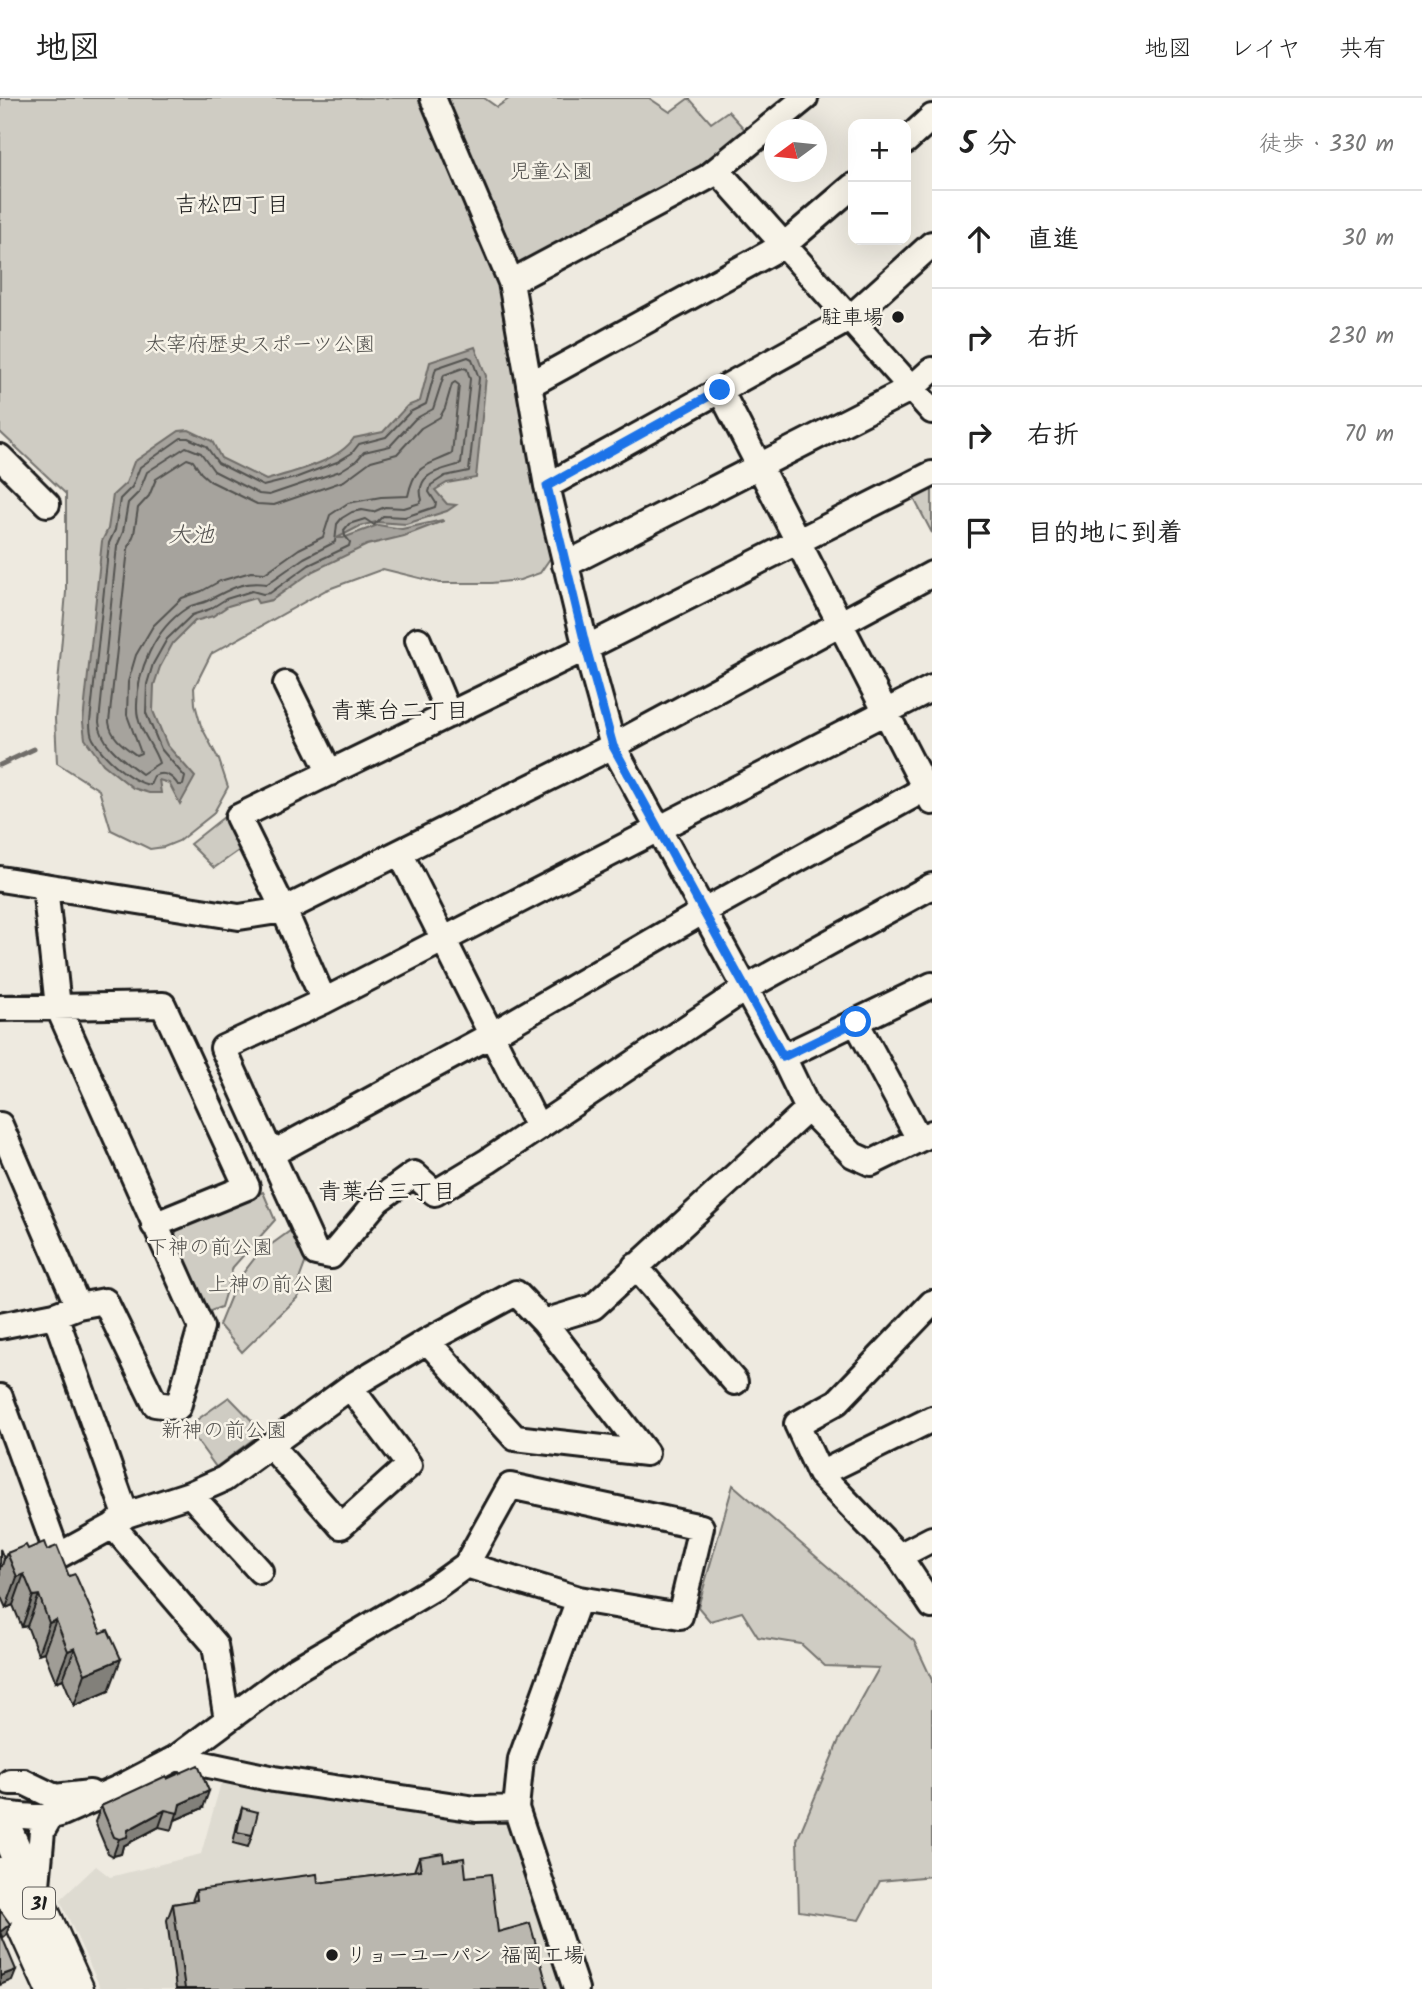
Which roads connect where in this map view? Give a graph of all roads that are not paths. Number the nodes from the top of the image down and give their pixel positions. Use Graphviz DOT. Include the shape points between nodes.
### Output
graph roads {
  1 [pos="433,98"];
  2 [pos="805,98"];
  3 [pos="932,117"];
  4 [pos="911,136"];
  5 [pos="717,170"];
  6 [pos="848,190"];
  7 [pos="932,244"];
  8 [pos="784,245"];
  9 [pos="511,282"];
  10 [pos="849,318"];
  11 [pos="932,370"];
  12 [pos="529,385"];
  13 [pos="912,388"];
  14 [pos="720,390"];
  15 [pos="932,411"];
  16 [pos="0,457"];
  17 [pos="760,467"];
  18 [pos="932,474"];
  19 [pos="547,486"];
  20 [pos="47,504"];
  21 [pos="797,540"];
  22 [pos="565,565"];
  23 [pos="932,574"];
  24 [pos="840,624"];
  25 [pos="418,640"];
  26 [pos="586,648"];
  27 [pos="286,684"];
  28 [pos="932,688"];
  29 [pos="885,714"];
  30 [pos="449,715"];
  31 [pos="613,746"];
  32 [pos="330,773"];
  33 [pos="930,792"];
  34 [pos="659,830"];
  35 [pos="400,853"];
  36 [pos="0,879"];
  37 [pos="46,886"];
  38 [pos="932,886"];
  39 [pos="284,910"];
  40 [pos="704,911"];
  41 [pos="443,940"];
  42 [pos="931,987"];
  43 [pos="746,988"];
  44 [pos="324,1001"];
  45 [pos="58,1007"];
  46 [pos="0,1008"];
  47 [pos="856,1022"];
  48 [pos="491,1035"];
  49 [pos="783,1057"];
  50 [pos="808,1109"];
  51 [pos="0,1125"];
  52 [pos="538,1127"];
  53 [pos="925,1136"];
  54 [pos="271,1154"];
  55 [pos="154,1225"];
  56 [pos="635,1266"];
  57 [pos="932,1303"];
  58 [pos="78,1306"];
  59 [pos="55,1315"];
  60 [pos="544,1322"];
  61 [pos="0,1326"];
  62 [pos="428,1340"];
  63 [pos="735,1382"];
  64 [pos="350,1387"];
  65 [pos="0,1397"];
  66 [pos="932,1419"];
  67 [pos="270,1445"];
  68 [pos="820,1474"];
  69 [pos="190,1494"];
  70 [pos="119,1521"];
  71 [pos="932,1539"];
  72 [pos="899,1556"];
  73 [pos="466,1565"];
  74 [pos="260,1571"];
  75 [pos="579,1600"];
  76 [pos="932,1606"];
  77 [pos="227,1720"];
  78 [pos="176,1758"];
  79 [pos="10,1782"];
  80 [pos="121,1787"];
  81 [pos="516,1808"];
  82 [pos="0,1816"];
  83 [pos="51,1817"];
  84 [pos="0,1874"];
  85 [pos="36,1896"];
  86 [pos="52,1989"];
  87 [pos="77,1989"];
  88 [pos="576,1989"];
  1 -- 9 [label="street"];
  2 -- 5 [label="street"];
  3 -- 4 [label="street"];
  5 -- 8 [label="street"];
  5 -- 9 [label="street"];
  6 -- 8 [label="street"];
  7 -- 10 [label="street"];
  8 -- 10 [label="street"];
  8 -- 12 [label="street"];
  9 -- 12 [label="street"];
  10 -- 13 [label="street"];
  10 -- 14 [label="street"];
  11 -- 13 [label="street"];
  12 -- 19 [label="street"];
  13 -- 15 [label="street"];
  13 -- 17 [label="street"];
  14 -- 17 [label="street"];
  14 -- 19 [label="street"];
  16 -- 20 [label="street"];
  17 -- 21 [label="street"];
  17 -- 22 [label="street"];
  18 -- 21 [label="street"];
  19 -- 22 [label="street"];
  21 -- 24 [label="street"];
  21 -- 26 [label="street"];
  22 -- 26 [label="street"];
  23 -- 24 [label="street"];
  24 -- 29 [label="street"];
  24 -- 31 [label="street"];
  25 -- 30 [label="street"];
  26 -- 30 [label="street"];
  26 -- 31 [label="street"];
  27 -- 32 [label="street"];
  28 -- 29 [label="street"];
  29 -- 33 [label="street"];
  29 -- 34 [label="street"];
  30 -- 32 [label="street"];
  31 -- 34 [label="street"];
  31 -- 35 [label="street"];
  32 -- 39 [label="street" via="238,817"];
  33 -- 40 [label="street"];
  34 -- 40 [label="street"];
  34 -- 41 [label="street"];
  35 -- 39 [label="street"];
  35 -- 41 [label="street"];
  36 -- 37 [label="street"];
  37 -- 39 [label="street" via="239,917"];
  37 -- 45 [label="street"];
  38 -- 43 [label="street"];
  39 -- 44 [label="street"];
  40 -- 43 [label="street"];
  40 -- 48 [label="street"];
  41 -- 44 [label="street"];
  41 -- 48 [label="street"];
  42 -- 47 [label="street"];
  43 -- 49 [label="street"];
  43 -- 52 [label="street"];
  44 -- 54 [label="street" via="223,1048"];
  45 -- 46 [label="street"];
  45 -- 55 [label="street"];
  45 -- 55 [label="street" via="163,1005 247,1187"];
  47 -- 49 [label="street"];
  47 -- 53 [label="street"];
  48 -- 52 [label="street"];
  48 -- 54 [label="street"];
  49 -- 50 [label="street"];
  50 -- 53 [label="street" via="853,1155 871,1163"];
  50 -- 56 [label="street"];
  51 -- 58 [label="street"];
  52 -- 54 [label="street" via="435,1193 414,1174 378,1200 331,1256 316,1253"];
  55 -- 58 [label="street" via="201,1327 178,1407 155,1404 105,1301"];
  56 -- 60 [label="street" via="593,1307"];
  56 -- 63 [label="street"];
  57 -- 68 [label="street" via="837,1402 797,1424"];
  58 -- 59 [label="street"];
  59 -- 61 [label="street"];
  59 -- 70 [label="street"];
  60 -- 62 [label="street" via="516,1293"];
  60 -- 62 [label="street" via="646,1453 514,1438"];
  62 -- 64 [label="street"];
  64 -- 67 [label="street"];
  64 -- 67 [label="street" via="409,1465 341,1526"];
  65 -- 70 [label="street" via="58,1556"];
  66 -- 68 [label="street"];
  67 -- 69 [label="street" via="224,1479"];
  68 -- 72 [label="street"];
  69 -- 70 [label="street"];
  69 -- 74 [label="street"];
  70 -- 77 [label="street" via="215,1645"];
  71 -- 72 [label="street"];
  72 -- 76 [label="street"];
  73 -- 75 [label="street"];
  73 -- 75 [label="street" via="510,1486 701,1527 680,1616"];
  73 -- 77 [label="street" via="293,1671"];
  75 -- 81 [label="street" via="521,1759"];
  77 -- 78 [label="street"];
  78 -- 80 [label="street"];
  78 -- 81 [label="street" via="274,1779 476,1809"];
  79 -- 80 [label="street" via="24,1782 55,1797"];
  80 -- 83 [label="street"];
  81 -- 88 [label="street"];
  82 -- 83 [label="street"];
  82 -- 85 [label="main road, 31"];
  83 -- 85 [label="street" via="42,1831"];
  84 -- 86 [label="main road, 31"];
  85 -- 87 [label="main road, 31"];
}
